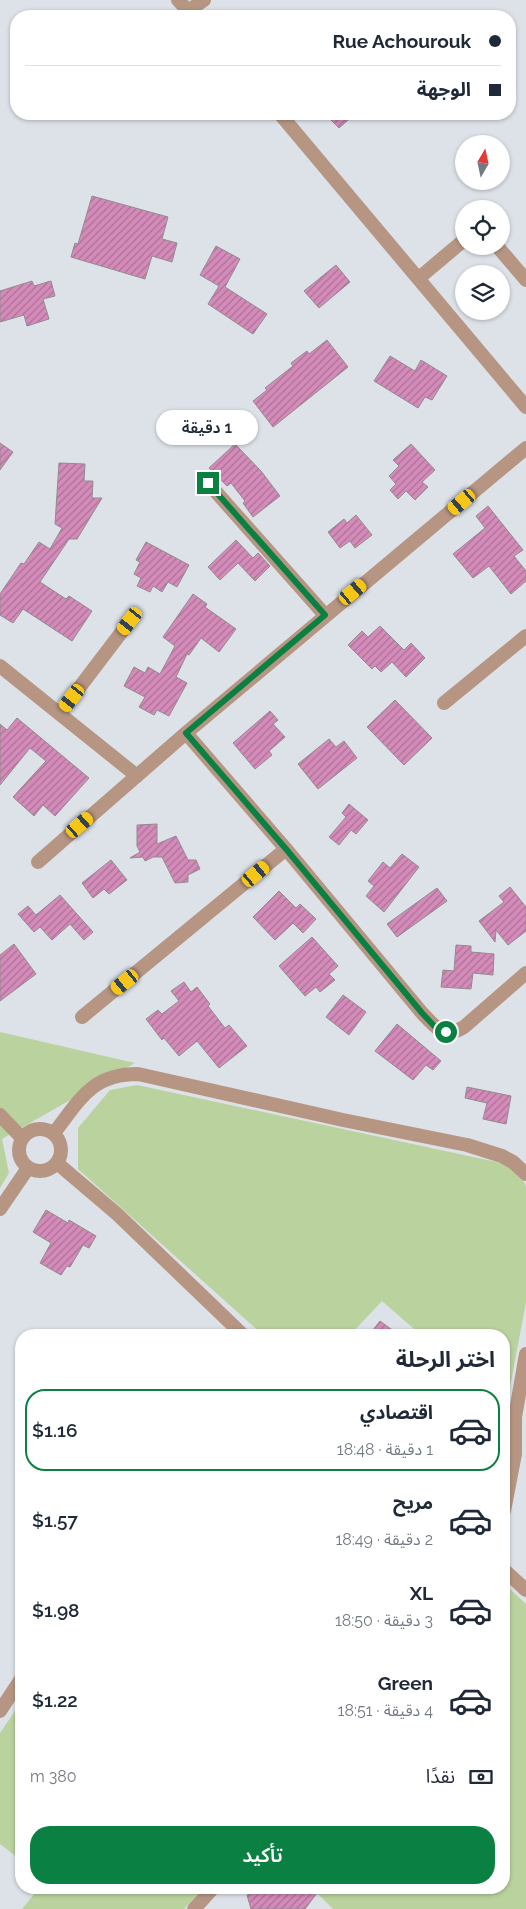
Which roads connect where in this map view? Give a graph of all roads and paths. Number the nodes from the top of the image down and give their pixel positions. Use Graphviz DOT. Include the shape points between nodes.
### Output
graph roads {
  1 [pos="178,0"];
  2 [pos="204,0"];
  3 [pos="187,10"];
  4 [pos="195,10"];
  5 [pos="285,120"];
  6 [pos="455,247"];
  7 [pos="505,255"];
  8 [pos="418,278"];
  9 [pos="526,280"];
  10 [pos="526,407"];
  11 [pos="526,448"];
  12 [pos="208,483"];
  13 [pos="325,615"];
  14 [pos="130,621"];
  15 [pos="526,636"];
  16 [pos="0,666"];
  17 [pos="444,703"];
  18 [pos="60,713"];
  19 [pos="186,733"];
  20 [pos="136,776"];
  21 [pos="286,849"];
  22 [pos="38,862"];
  23 [pos="526,972"];
  24 [pos="82,1017"];
  25 [pos="0,1115"];
  26 [pos="54,1133"];
  27 [pos="22,1138"];
  28 [pos="57,1163"];
  29 [pos="28,1168"];
  30 [pos="526,1174"];
  31 [pos="0,1209"];
  32 [pos="238,1329"];
  33 [pos="526,1354"];
  34 [pos="510,1480"];
  35 [pos="510,1575"];
  36 [pos="526,1590"];
  37 [pos="15,1688"];
  38 [pos="0,1711"];
  39 [pos="208,1894"];
  40 [pos="194,1909"];
  1 -- 3 [label="street"];
  2 -- 4 [label="street"];
  5 -- 8 [label="street"];
  6 -- 8 [label="street"];
  7 -- 9 [label="street"];
  8 -- 10 [label="street"];
  11 -- 13 [label="street"];
  12 -- 13 [label="street"];
  13 -- 19 [label="street"];
  14 -- 18 [label="street"];
  15 -- 17 [label="street"];
  16 -- 18 [label="street"];
  18 -- 20 [label="street"];
  19 -- 20 [label="street"];
  19 -- 21 [label="street"];
  20 -- 22 [label="street"];
  21 -- 23 [label="street" via="440,1031 454,1032 464,1027"];
  21 -- 24 [label="street"];
  25 -- 27 [label="street"];
  26 -- 27 [label="street" via="40,1128"];
  26 -- 28 [label="street" via="62,1149"];
  26 -- 30 [label="street" via="86,1092 99,1082 112,1076 138,1074 467,1145 502,1156"];
  27 -- 29 [label="street" via="18,1152"];
  28 -- 29 [label="street" via="42,1172"];
  28 -- 32 [label="street" via="117,1214"];
  29 -- 31 [label="street"];
  33 -- 34 [label="street" via="514,1417 515,1454"];
  35 -- 36 [label="street"];
  37 -- 38 [label="street"];
  39 -- 40 [label="street"];
}
